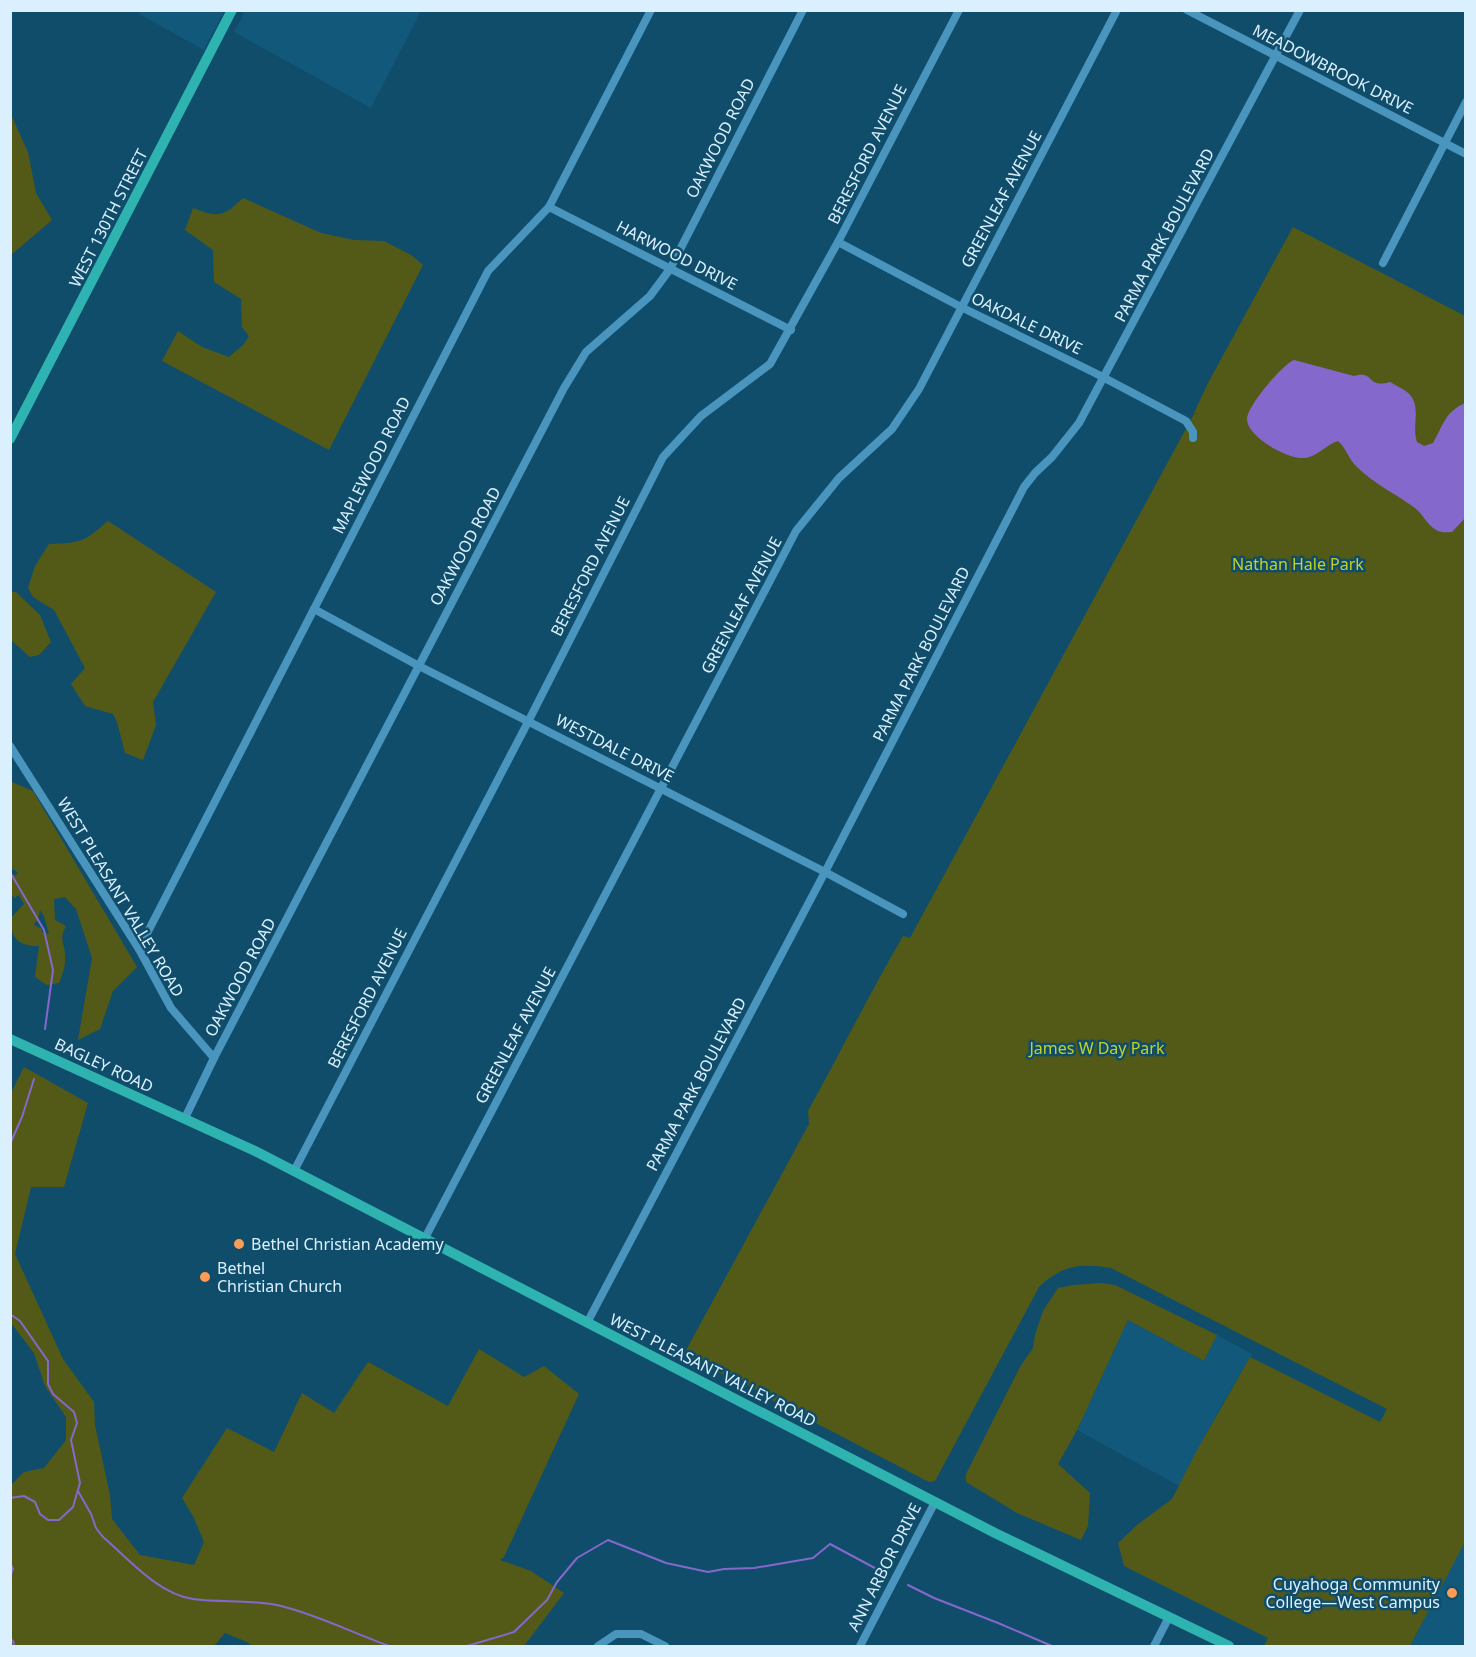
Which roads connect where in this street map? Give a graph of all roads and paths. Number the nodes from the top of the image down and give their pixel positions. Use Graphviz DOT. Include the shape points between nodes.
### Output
graph roads {
  1 [pos="232,10"];
  2 [pos="651,10"];
  3 [pos="803,10"];
  4 [pos="959,10"];
  5 [pos="1118,10"];
  6 [pos="1187,10"];
  7 [pos="1300,10"];
  8 [pos="1276,57"];
  9 [pos="1466,102"];
  10 [pos="1444,143"];
  11 [pos="1466,154"];
  12 [pos="549,207"];
  13 [pos="838,242"];
  14 [pos="1383,262"];
  15 [pos="670,268"];
  16 [pos="961,307"];
  17 [pos="791,330"];
  18 [pos="1105,378"];
  19 [pos="1193,438"];
  20 [pos="10,439"];
  21 [pos="314,609"];
  22 [pos="419,666"];
  23 [pos="529,720"];
  24 [pos="10,746"];
  25 [pos="662,788"];
  26 [pos="825,872"];
  27 [pos="903,914"];
  28 [pos="138,949"];
  29 [pos="10,1039"];
  30 [pos="214,1058"];
  31 [pos="185,1118"];
  32 [pos="294,1171"];
  33 [pos="425,1238"];
  34 [pos="587,1323"];
  35 [pos="935,1502"];
  36 [pos="1169,1617"];
  37 [pos="598,1647"];
  38 [pos="665,1647"];
  39 [pos="860,1647"];
  40 [pos="1154,1647"];
  41 [pos="1229,1647"];
  1 -- 20 [label="main road, WEST 130TH STREET"];
  2 -- 12 [label="street, MAPLEWOOD ROAD"];
  3 -- 15 [label="street, OAKWOOD ROAD"];
  4 -- 13 [label="street, BERESFORD AVENUE"];
  5 -- 16 [label="street, GREENLEAF AVENUE"];
  6 -- 8 [label="street, MEADOWBROOK DRIVE"];
  7 -- 8 [label="street, PARMA PARK BOULEVARD"];
  8 -- 10 [label="street, MEADOWBROOK DRIVE"];
  8 -- 18 [label="street, PARMA PARK BOULEVARD"];
  9 -- 10 [label="street"];
  10 -- 11 [label="street, MEADOWBROOK DRIVE"];
  10 -- 14 [label="street"];
  12 -- 15 [label="street, HARWOOD DRIVE"];
  12 -- 21 [label="street, MAPLEWOOD ROAD" via="488,271"];
  13 -- 16 [label="street, OAKDALE DRIVE"];
  13 -- 17 [label="street, BERESFORD AVENUE"];
  15 -- 17 [label="street, HARWOOD DRIVE"];
  15 -- 22 [label="street, OAKWOOD ROAD" via="650,296 586,352"];
  16 -- 18 [label="street, OAKDALE DRIVE"];
  16 -- 25 [label="street, GREENLEAF AVENUE" via="919,389 892,429 839,478 796,531"];
  17 -- 23 [label="street, BERESFORD AVENUE" via="770,364 700,416 663,457"];
  18 -- 19 [label="street, OAKDALE DRIVE" via="1186,421"];
  18 -- 26 [label="street, PARMA PARK BOULEVARD" via="1079,423 1024,487"];
  21 -- 22 [label="street, WESTDALE DRIVE"];
  21 -- 28 [label="street, MAPLEWOOD ROAD"];
  22 -- 23 [label="street, WESTDALE DRIVE"];
  22 -- 30 [label="street, OAKWOOD ROAD"];
  23 -- 25 [label="street, WESTDALE DRIVE"];
  23 -- 32 [label="street, BERESFORD AVENUE"];
  24 -- 28 [label="street, WEST PLEASANT VALLEY ROAD"];
  25 -- 26 [label="street, WESTDALE DRIVE"];
  25 -- 33 [label="street, GREENLEAF AVENUE"];
  26 -- 27 [label="street, WESTDALE DRIVE"];
  26 -- 34 [label="street, PARMA PARK BOULEVARD"];
  28 -- 30 [label="street, WEST PLEASANT VALLEY ROAD" via="171,1008"];
  29 -- 31 [label="main road, BAGLEY ROAD"];
  30 -- 31 [label="street, OAKWOOD ROAD"];
  31 -- 32 [label="main road, WEST PLEASANT VALLEY ROAD"];
  32 -- 33 [label="main road, WEST PLEASANT VALLEY ROAD"];
  33 -- 34 [label="main road, WEST PLEASANT VALLEY ROAD"];
  34 -- 35 [label="main road, WEST PLEASANT VALLEY ROAD"];
  35 -- 36 [label="main road, WEST PLEASANT VALLEY ROAD"];
  35 -- 39 [label="street, ANN ARBOR DRIVE"];
  36 -- 40 [label="street"];
  36 -- 41 [label="main road, WEST PLEASANT VALLEY ROAD"];
  37 -- 38 [label="street" via="616,1634 641,1634"];
}
